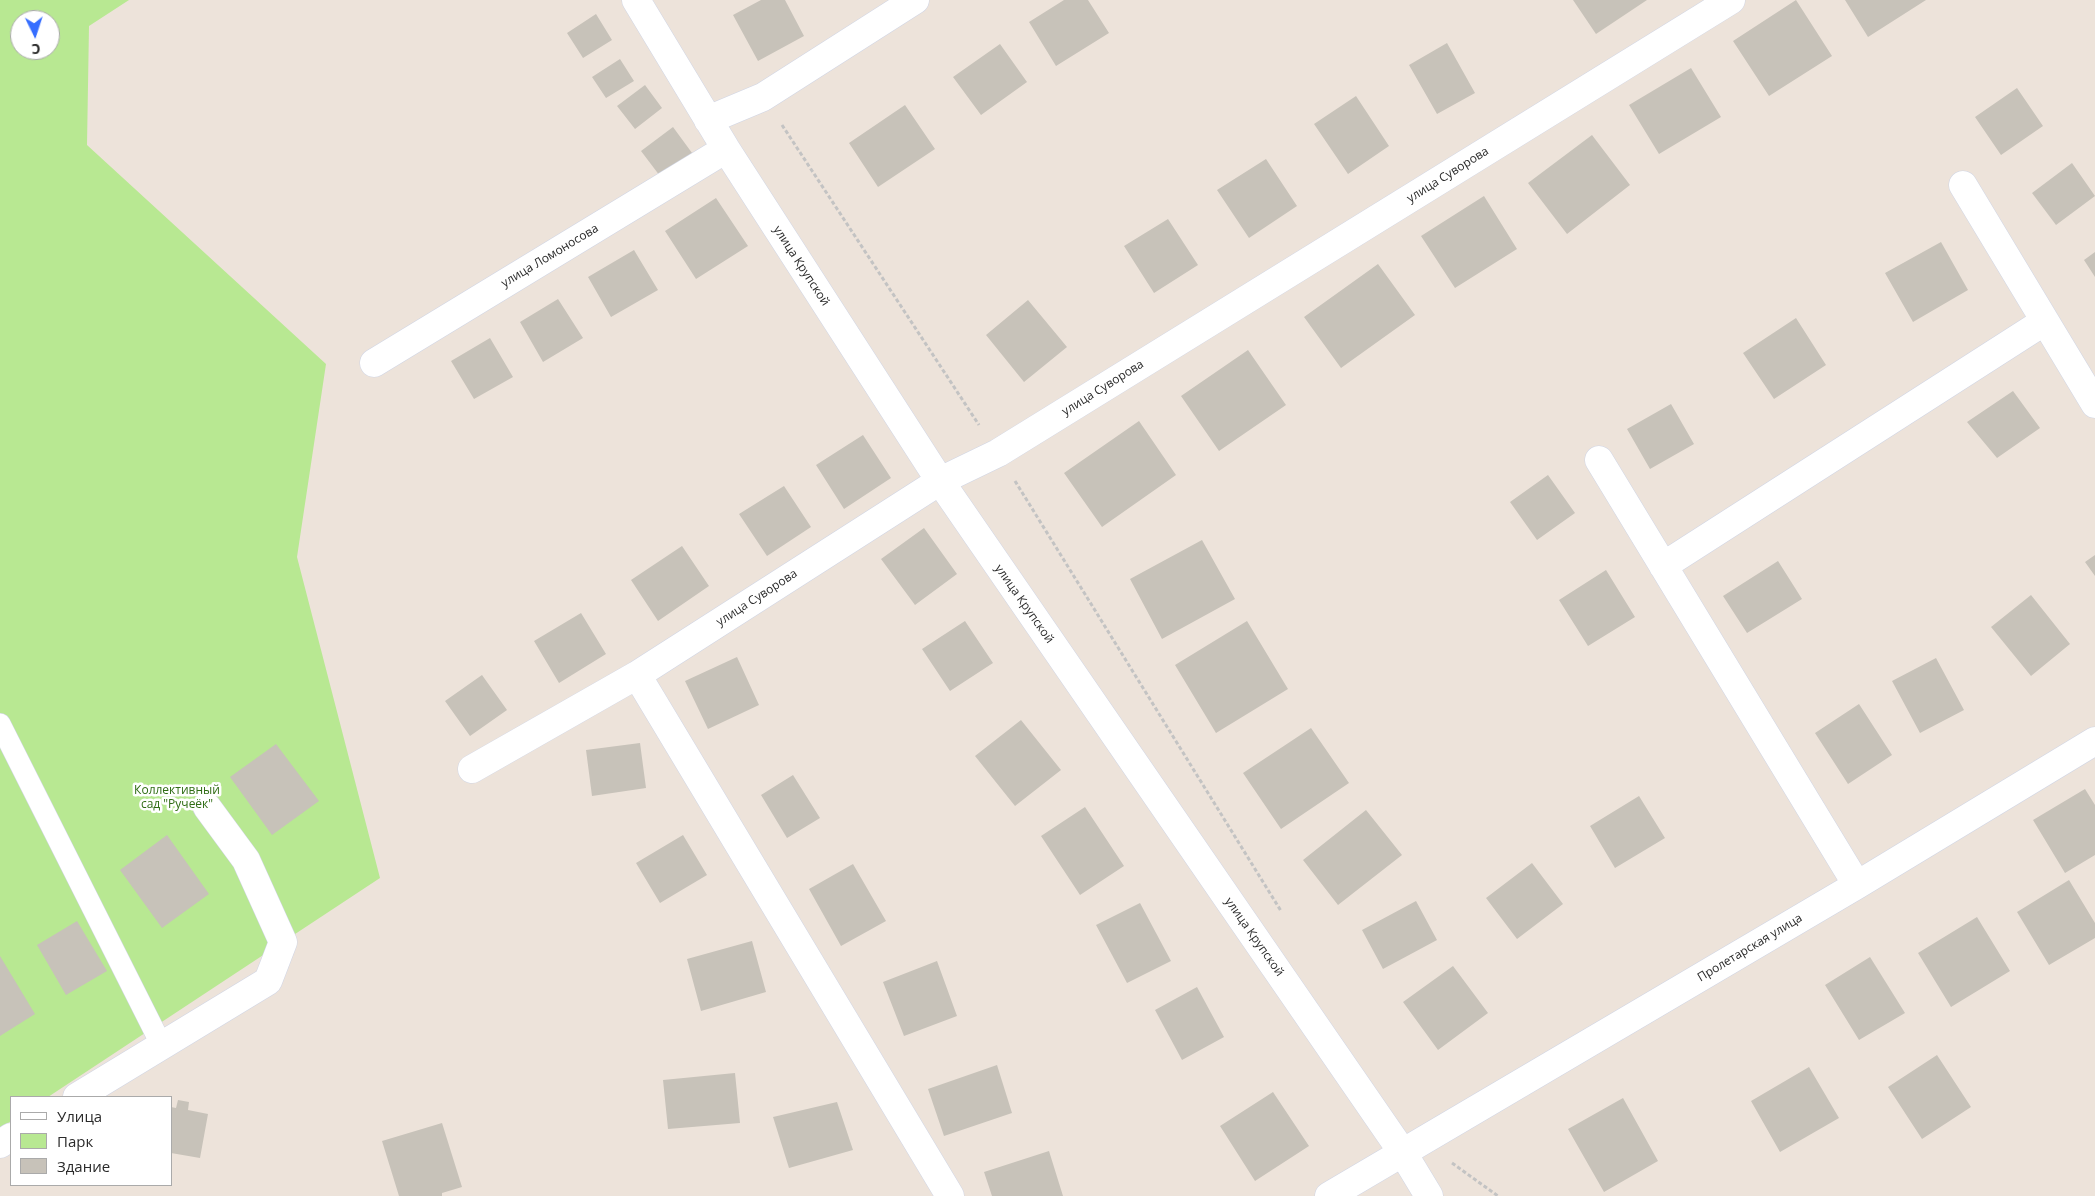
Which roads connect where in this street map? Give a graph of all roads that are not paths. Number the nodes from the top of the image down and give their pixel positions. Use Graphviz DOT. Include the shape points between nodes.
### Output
graph roads {
  1 [pos="636,0"];
  2 [pos="915,0"];
  3 [pos="1731,0"];
  4 [pos="708,120"];
  5 [pos="726,150"];
  6 [pos="1963,185"];
  7 [pos="2044,320"];
  8 [pos="374,363"];
  9 [pos="2095,404"];
  10 [pos="1599,460"];
  11 [pos="940,481"];
  12 [pos="1663,566"];
  13 [pos="637,675"];
  14 [pos="0,724"];
  15 [pos="2095,741"];
  16 [pos="472,769"];
  17 [pos="207,807"];
  18 [pos="1857,885"];
  19 [pos="162,1046"];
  20 [pos="79,1096"];
  21 [pos="1413,1148"];
  22 [pos="950,1196"];
  23 [pos="1329,1196"];
  24 [pos="1430,1196"];
  1 -- 4 [label="street, улица Крупской"];
  2 -- 4 [label="street" via="763,97"];
  3 -- 11 [label="street, улица Суворова" via="998,453"];
  4 -- 5 [label="street, улица Крупской"];
  5 -- 8 [label="street, улица Ломоносова"];
  5 -- 11 [label="street, улица Крупской"];
  6 -- 7 [label="street"];
  7 -- 9 [label="street"];
  7 -- 12 [label="street"];
  10 -- 12 [label="street"];
  11 -- 13 [label="street, улица Суворова"];
  11 -- 21 [label="street, улица Крупской"];
  12 -- 18 [label="street"];
  13 -- 16 [label="street, улица Суворова"];
  13 -- 22 [label="street"];
  14 -- 19 [label="lane"];
  15 -- 18 [label="street, Пролетарская улица"];
  17 -- 19 [label="street" via="246,860 283,942 268,981"];
  18 -- 21 [label="street, Пролетарская улица"];
  19 -- 20 [label="street"];
  21 -- 23 [label="street, Пролетарская улица"];
  21 -- 24 [label="street, улица Крупской"];
}
